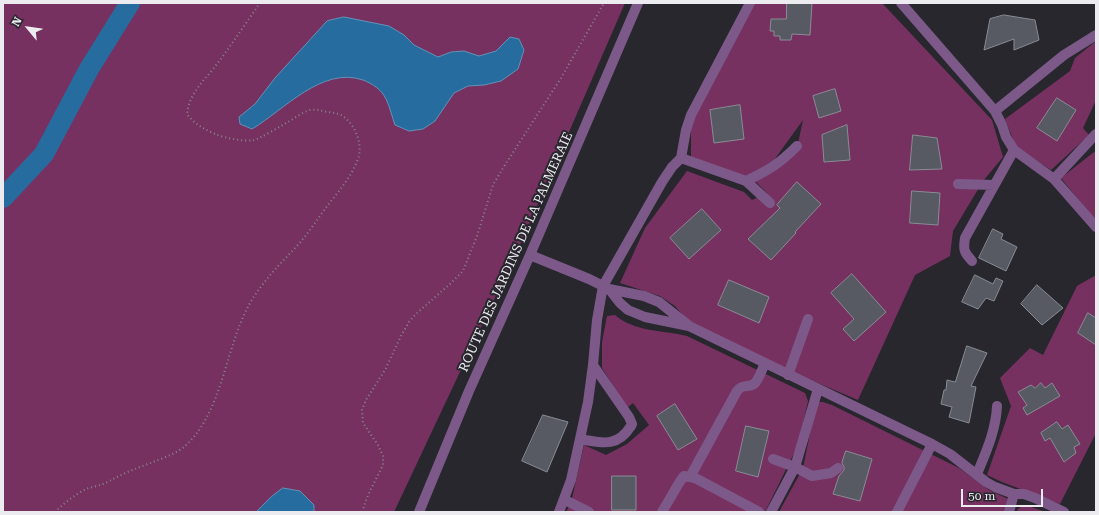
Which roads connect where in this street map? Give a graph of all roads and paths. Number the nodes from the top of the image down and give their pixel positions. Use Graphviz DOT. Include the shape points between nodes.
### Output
graph roads {
  1 [pos="260,3"];
  2 [pos="604,3"];
  3 [pos="638,3"];
  4 [pos="750,3"];
  5 [pos="901,3"];
  6 [pos="1096,35"];
  7 [pos="995,110"];
  8 [pos="1096,134"];
  9 [pos="797,146"];
  10 [pos="1014,150"];
  11 [pos="681,158"];
  12 [pos="1054,179"];
  13 [pos="746,180"];
  14 [pos="958,184"];
  15 [pos="994,185"];
  16 [pos="770,203"];
  17 [pos="1096,227"];
  18 [pos="530,255"];
  19 [pos="972,261"];
  20 [pos="606,288"];
  21 [pos="808,320"];
  22 [pos="689,326"];
  23 [pos="765,363"];
  24 [pos="593,365"];
  25 [pos="788,375"];
  26 [pos="818,389"];
  27 [pos="997,406"];
  28 [pos="580,439"];
  29 [pos="932,444"];
  30 [pos="773,459"];
  31 [pos="795,467"];
  32 [pos="838,468"];
  33 [pos="977,474"];
  34 [pos="690,477"];
  35 [pos="1014,494"];
  36 [pos="565,500"];
  37 [pos="55,512"];
  38 [pos="362,512"];
  39 [pos="419,512"];
  40 [pos="559,512"];
  41 [pos="589,512"];
  42 [pos="662,512"];
  43 [pos="760,512"];
  44 [pos="771,512"];
  45 [pos="897,512"];
  46 [pos="1010,512"];
  47 [pos="1064,512"];
  1 -- 37 [label="path" via="196,89 190,99 187,114 192,121 220,136 252,140 309,110 336,113 343,116 354,129 359,143 358,158 342,187 316,223 269,276 250,304 234,338 215,398 198,432 176,452 86,489"];
  2 -- 38 [label="path" via="561,78 493,185 463,271 416,314 366,400 362,410 363,423 378,445 383,456 383,465"];
  3 -- 18 [label="street, ROUTE DES JARDINS DE LA PALMERAIE"];
  4 -- 11 [label="street" via="691,115"];
  5 -- 7 [label="street"];
  6 -- 7 [label="street" via="1064,55"];
  7 -- 10 [label="street"];
  8 -- 12 [label="street"];
  9 -- 13 [label="street" via="772,167"];
  10 -- 12 [label="street"];
  10 -- 15 [label="street"];
  11 -- 13 [label="street"];
  11 -- 20 [label="street" via="662,182"];
  12 -- 17 [label="street"];
  13 -- 16 [label="street"];
  14 -- 15 [label="street"];
  15 -- 19 [label="street" via="964,238 965,252"];
  18 -- 20 [label="street"];
  18 -- 39 [label="street, ROUTE DES JARDINS DE LA PALMERAIE" via="469,391"];
  20 -- 22 [label="street" via="659,302"];
  20 -- 22 [label="street" via="628,310 645,317"];
  20 -- 24 [label="street" via="597,320"];
  21 -- 25 [label="street"];
  22 -- 23 [label="street"];
  23 -- 25 [label="street"];
  23 -- 34 [label="street" via="753,384 742,386 737,391"];
  24 -- 28 [label="street"];
  24 -- 28 [label="street" via="632,424 619,440 612,443"];
  25 -- 26 [label="street"];
  26 -- 29 [label="street"];
  26 -- 31 [label="street"];
  27 -- 33 [label="street" via="997,418"];
  28 -- 36 [label="street"];
  29 -- 33 [label="street"];
  29 -- 45 [label="street"];
  30 -- 31 [label="street"];
  31 -- 32 [label="street" via="812,476 832,473"];
  31 -- 44 [label="street"];
  33 -- 35 [label="street" via="990,484"];
  34 -- 42 [label="street" via="684,476 678,483"];
  34 -- 43 [label="street"];
  35 -- 46 [label="street"];
  35 -- 47 [label="street" via="1024,494"];
  36 -- 40 [label="street"];
  36 -- 41 [label="street"];
}
